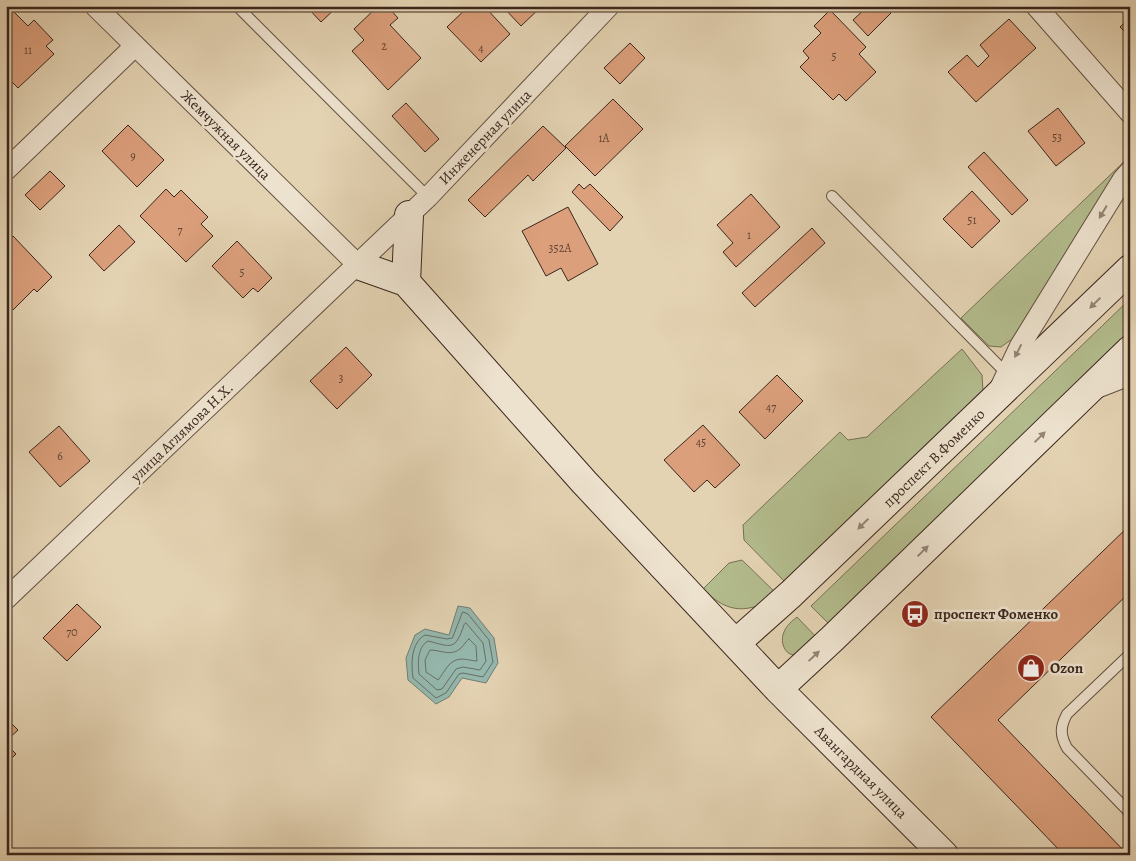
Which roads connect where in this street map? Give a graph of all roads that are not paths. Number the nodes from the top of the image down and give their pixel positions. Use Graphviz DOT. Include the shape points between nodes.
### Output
graph roads {
  1 [pos="95,6"];
  2 [pos="237,6"];
  3 [pos="609,6"];
  4 [pos="1036,6"];
  5 [pos="135,46"];
  6 [pos="1130,113"];
  7 [pos="6,170"];
  8 [pos="1130,171"];
  9 [pos="832,196"];
  10 [pos="418,206"];
  11 [pos="358,265"];
  12 [pos="1130,269"];
  13 [pos="406,282"];
  14 [pos="1130,350"];
  15 [pos="1130,375"];
  16 [pos="1010,377"];
  17 [pos="1085,393"];
  18 [pos="6,599"];
  19 [pos="736,643"];
  20 [pos="1130,654"];
  21 [pos="778,689"];
  22 [pos="1130,813"];
  23 [pos="944,855"];
  1 -- 5 [label="street, Жемчужная улица"];
  2 -- 10 [label="lane"];
  3 -- 10 [label="street, Инженерная улица"];
  4 -- 6 [label="street"];
  5 -- 7 [label="street"];
  5 -- 11 [label="street, Жемчужная улица"];
  8 -- 16 [label="street, one-way" via="1020,346"];
  9 -- 16 [label="lane"];
  10 -- 11 [label="street, Инженерная улица"];
  10 -- 13 [label="main road"];
  11 -- 13 [label="main road"];
  11 -- 18 [label="street, улица Аглямова Н.Х."];
  12 -- 16 [label="main road, проспект В.Фоменко, one-way"];
  13 -- 19 [label="main road, Авангардная улица" via="584,482"];
  14 -- 17 [label="main road"];
  15 -- 17 [label="street"];
  16 -- 19 [label="main road, проспект В.Фоменко, one-way" via="994,400"];
  21 -- 17 [label="main road, one-way"];
  19 -- 21 [label="main road, Авангардная улица"];
  20 -- 22 [label="lane" via="1067,714 1061,730 1067,748"];
  21 -- 23 [label="main road, Авангардная улица"];
}
